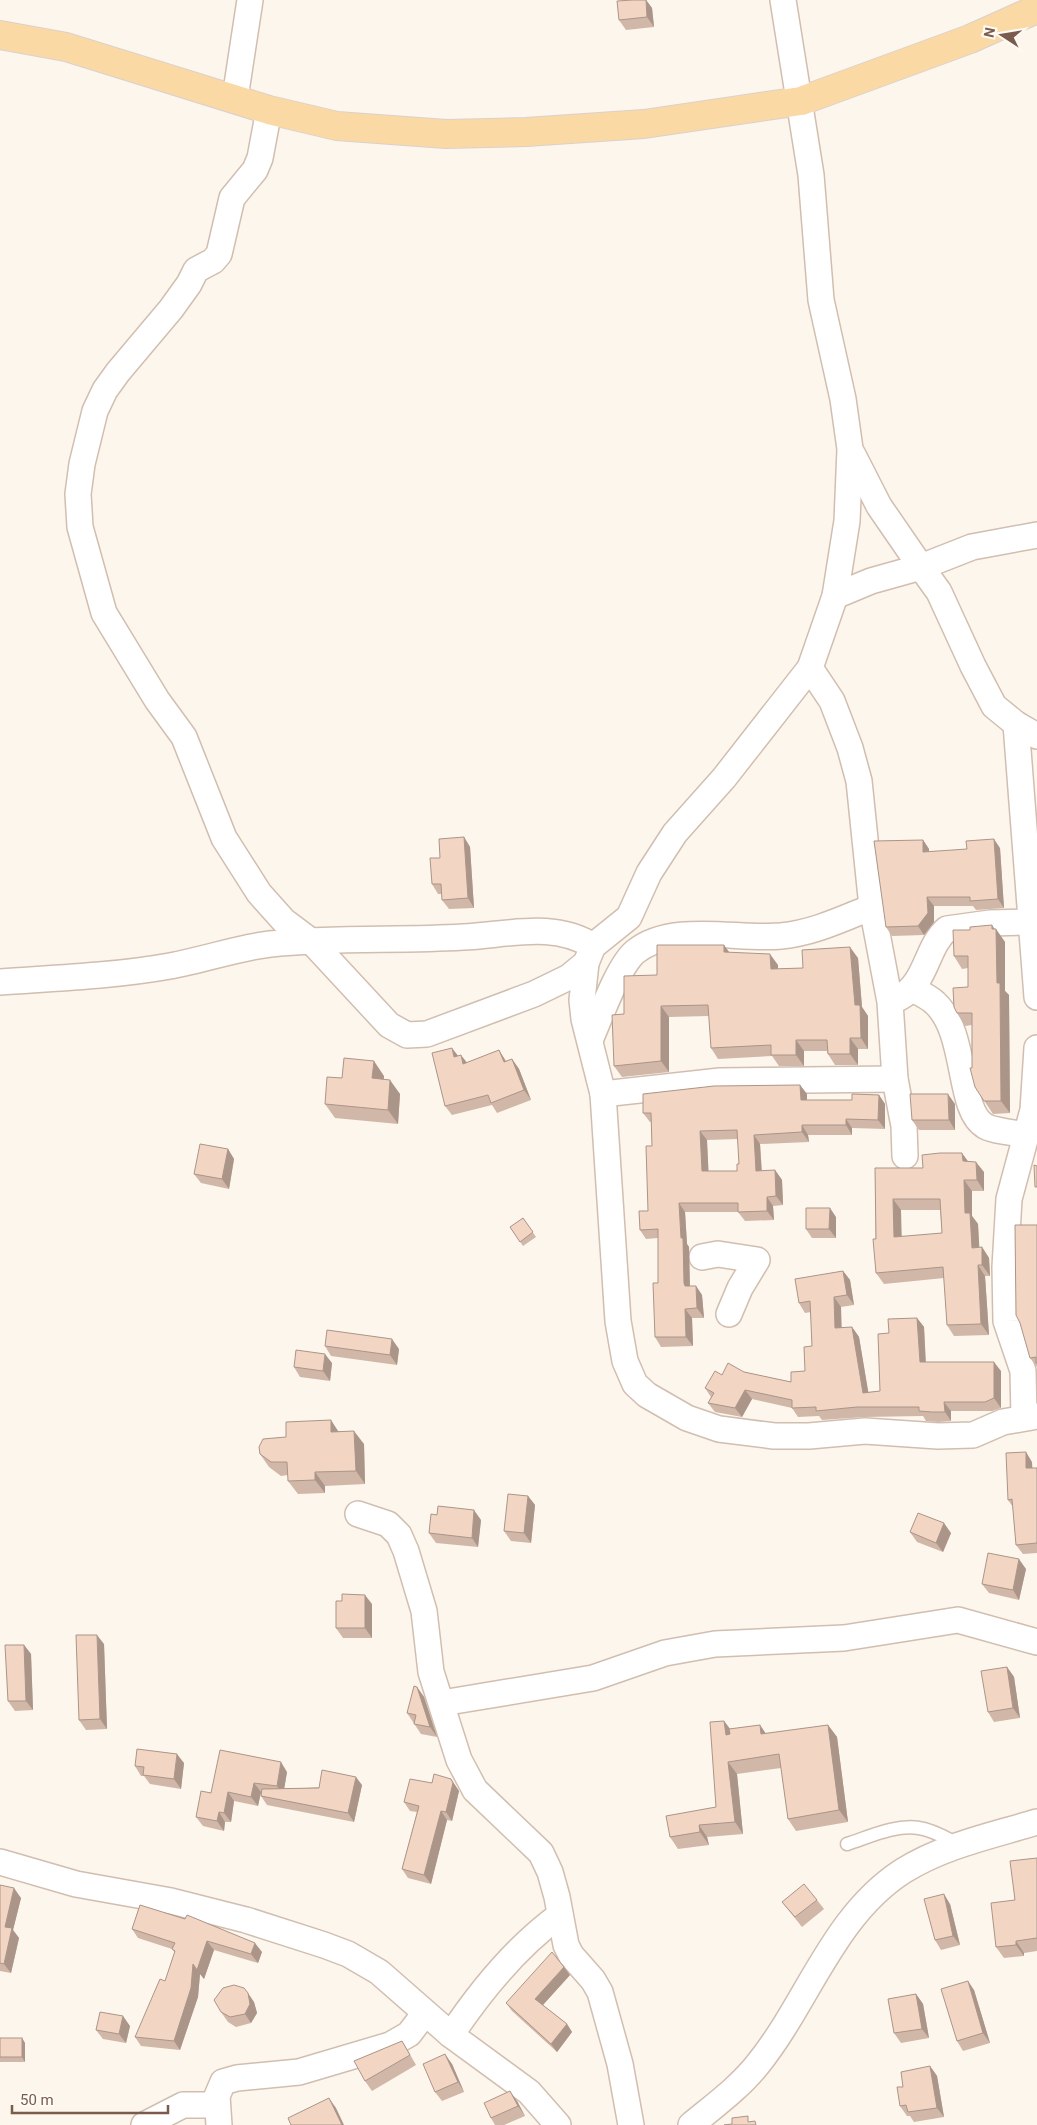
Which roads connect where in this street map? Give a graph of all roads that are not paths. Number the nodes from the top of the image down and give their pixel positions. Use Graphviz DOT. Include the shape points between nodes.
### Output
graph roads {
  1 [pos="250,0"];
  2 [pos="783,0"];
  3 [pos="1037,9"];
  4 [pos="0,35"];
  5 [pos="235,98"];
  6 [pos="801,101"];
  7 [pos="268,110"];
  8 [pos="850,449"];
  9 [pos="1037,535"];
  10 [pos="921,567"];
  11 [pos="835,596"];
  12 [pos="810,668"];
  13 [pos="1026,730"];
  14 [pos="1030,790"];
  15 [pos="872,907"];
  16 [pos="1030,922"];
  17 [pos="312,942"];
  18 [pos="589,954"];
  19 [pos="0,982"];
  20 [pos="912,989"];
  21 [pos="1037,997"];
  22 [pos="890,1002"];
  23 [pos="590,1040"];
  24 [pos="1037,1048"];
  25 [pos="895,1079"];
  26 [pos="603,1094"];
  27 [pos="1026,1134"];
  28 [pos="905,1156"];
  29 [pos="702,1257"];
  30 [pos="730,1314"];
  31 [pos="1031,1416"];
  32 [pos="358,1514"];
  33 [pos="1037,1642"];
  34 [pos="442,1702"];
  35 [pos="1037,1822"];
  36 [pos="847,1844"];
  37 [pos="958,1844"];
  38 [pos="0,1862"];
  39 [pos="560,1914"];
  40 [pos="425,2013"];
  41 [pos="451,2035"];
  42 [pos="218,2115"];
  43 [pos="144,2125"];
  44 [pos="558,2125"];
  45 [pos="630,2125"];
  46 [pos="691,2125"];
  1 -- 5 [label="street"];
  2 -- 6 [label="street"];
  3 -- 6 [label="main road" via="970,39"];
  4 -- 5 [label="main road" via="66,48"];
  5 -- 7 [label="main road"];
  6 -- 7 [label="main road" via="705,117 608,128 484,133 375,131"];
  6 -- 8 [label="street" via="811,175 821,300 843,399"];
  7 -- 17 [label="street" via="260,158 255,170 232,198 220,254 196,270 171,309 105,390 95,411 82,464 79,509 80,527 104,613 157,700 184,737 224,838 267,903"];
  8 -- 10 [label="street" via="879,506"];
  8 -- 11 [label="street" via="847,521"];
  9 -- 10 [label="street" via="972,547"];
  10 -- 11 [label="street" via="871,581"];
  10 -- 13 [label="street" via="948,608 994,706"];
  11 -- 12 [label="street"];
  12 -- 15 [label="street" via="832,701 857,768"];
  12 -- 18 [label="street" via="724,778 675,833 653,866 629,917"];
  13 -- 14 [label="street"];
  14 -- 16 [label="street"];
  15 -- 22 [label="street"];
  15 -- 23 [label="street" via="813,930 781,936 691,935 661,939 644,946 627,960"];
  16 -- 20 [label="street" via="947,929 938,939"];
  16 -- 21 [label="street"];
  17 -- 18 [label="street" via="365,938 461,938 538,931 573,935"];
  17 -- 18 [label="street" via="389,1025 412,1036 427,1034 526,997 569,977"];
  17 -- 19 [label="street" via="244,947 172,966 115,974"];
  18 -- 23 [label="street" via="582,1000"];
  20 -- 22 [label="street"];
  20 -- 27 [label="street" via="935,1003 955,1035 967,1100 975,1115 985,1126"];
  22 -- 25 [label="street"];
  23 -- 26 [label="street"];
  24 -- 27 [label="street" via="1033,1110"];
  25 -- 26 [label="street" via="720,1081"];
  25 -- 28 [label="street" via="904,1126"];
  26 -- 31 [label="street" via="618,1321 629,1373 647,1395 705,1425 774,1436 865,1431 972,1435 1003,1422"];
  27 -- 31 [label="street" via="1009,1199 1004,1290 1006,1321 1023,1371"];
  29 -- 30 [label="street" via="718,1254 757,1260 740,1288"];
  32 -- 34 [label="street" via="382,1520 393,1527 406,1551 424,1611 431,1672"];
  33 -- 34 [label="street" via="958,1620 844,1638 715,1644 666,1653 593,1678"];
  34 -- 39 [label="street" via="465,1773 475,1790 541,1853 550,1872"];
  35 -- 37 [label="street"];
  36 -- 37 [label="lane" via="893,1829 911,1827 927,1830"];
  37 -- 46 [label="street" via="907,1869 873,1896 838,1940 757,2065"];
  38 -- 40 [label="street" via="76,1884 171,1901 246,1920 324,1945 379,1972"];
  39 -- 41 [label="street" via="516,1953 468,2009"];
  39 -- 45 [label="street" via="571,1955 600,1992 620,2064"];
  40 -- 41 [label="street"];
  40 -- 42 [label="street" via="409,2034 390,2045 299,2072 225,2081 219,2088"];
  41 -- 44 [label="street" via="529,2092"];
  42 -- 43 [label="street" via="183,2105"];
}
